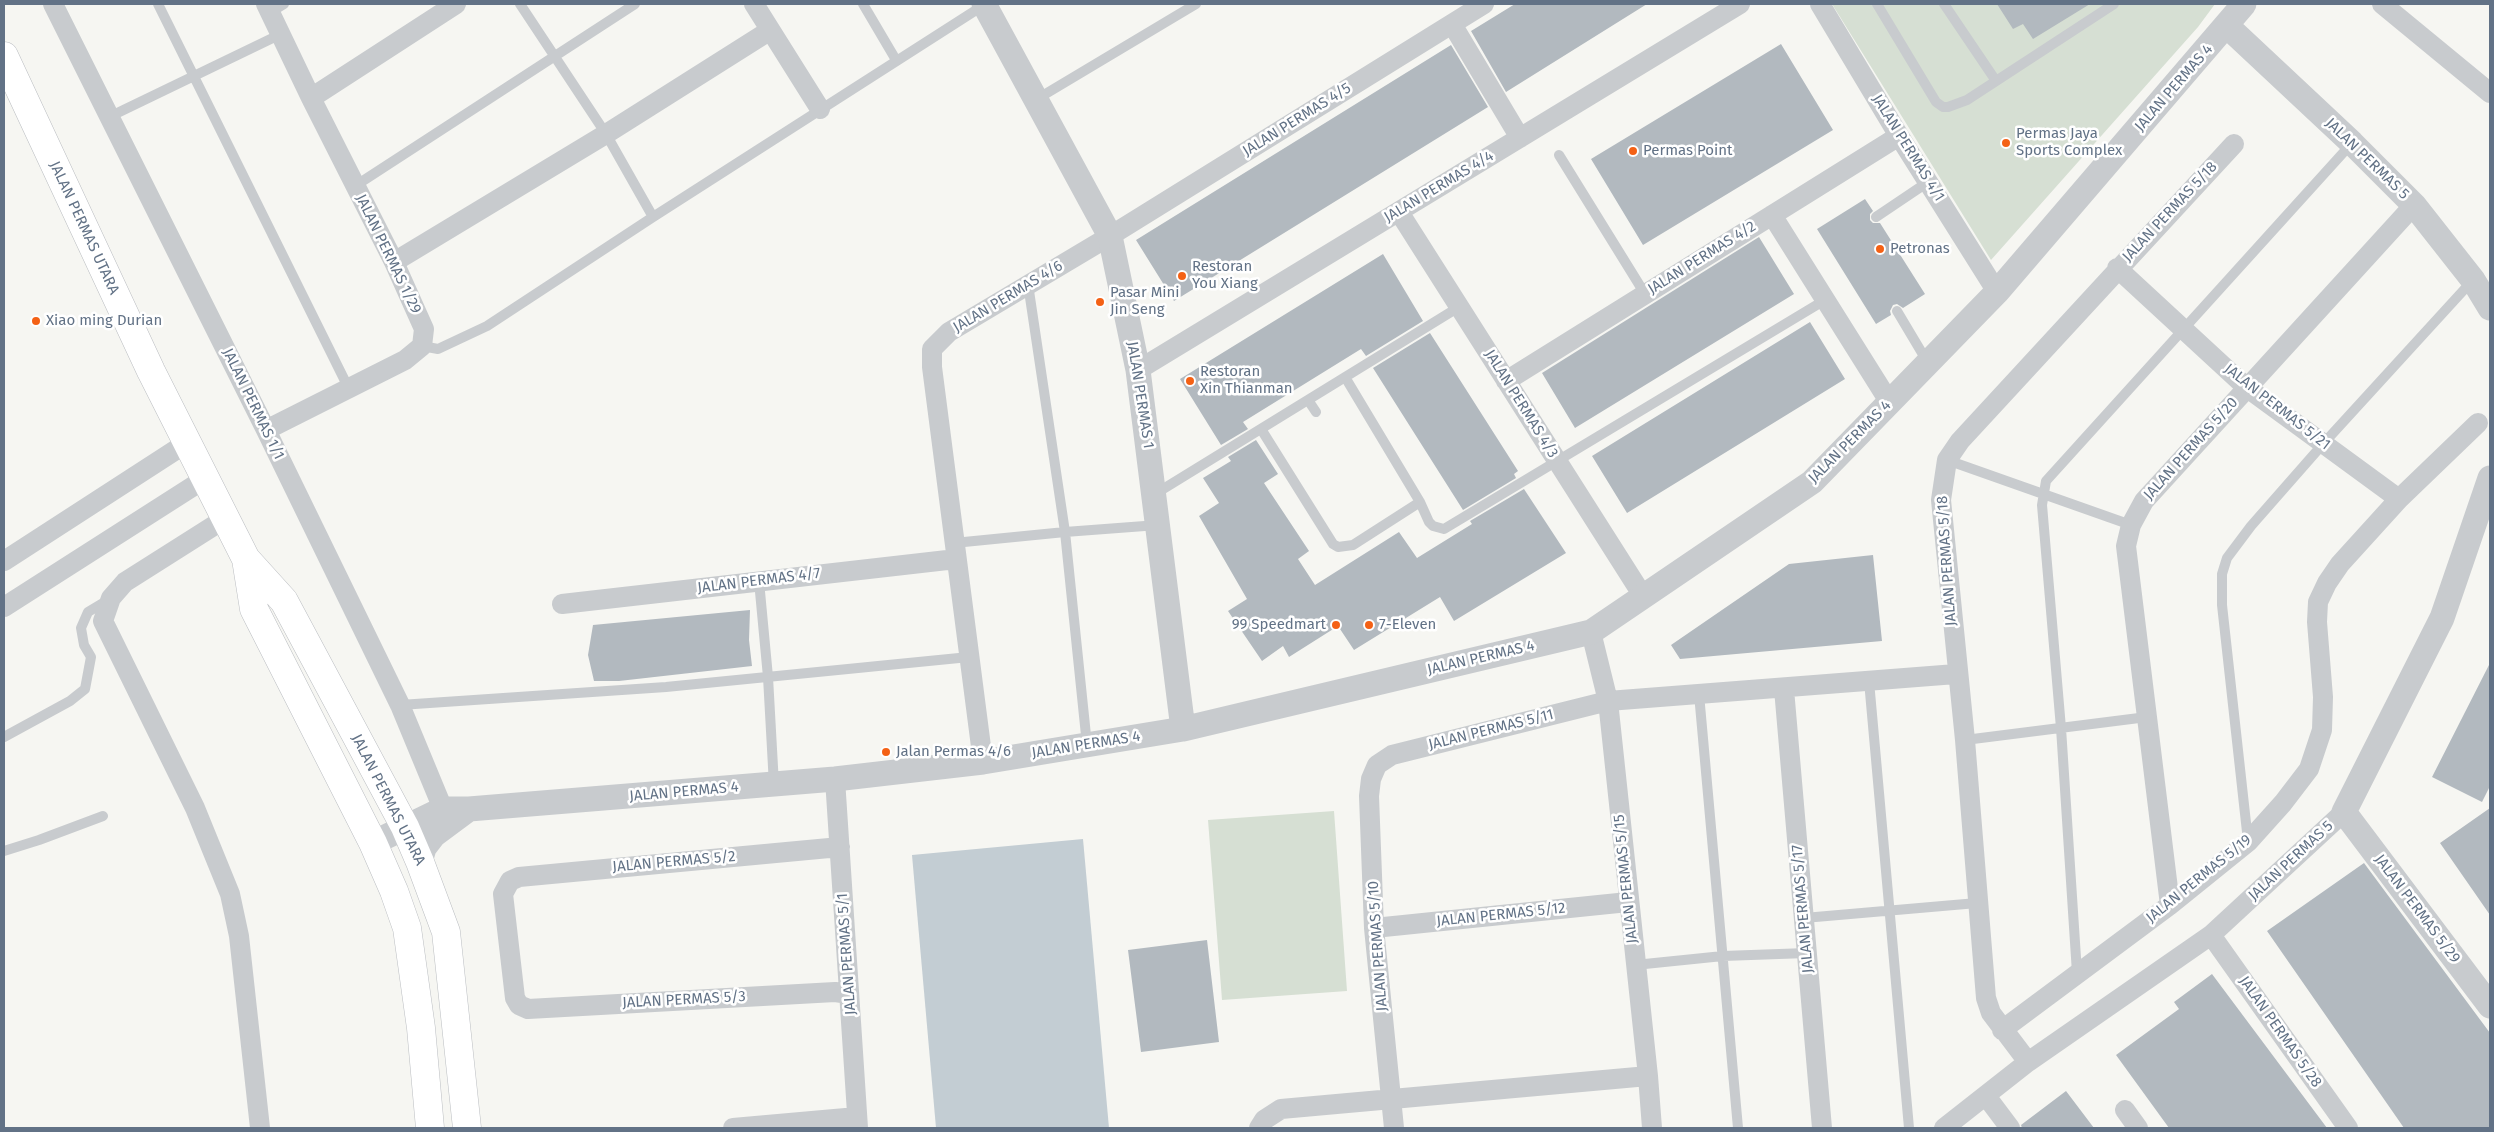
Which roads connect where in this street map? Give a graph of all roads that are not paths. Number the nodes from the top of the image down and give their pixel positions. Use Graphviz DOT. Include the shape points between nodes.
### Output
graph roads {
  1 [pos="52,4"];
  2 [pos="158,4"];
  3 [pos="456,4"];
  4 [pos="520,4"];
  5 [pos="635,4"];
  6 [pos="754,4"];
  7 [pos="863,4"];
  8 [pos="985,4"];
  9 [pos="1196,4"];
  10 [pos="1484,4"];
  11 [pos="1740,4"];
  12 [pos="1820,4"];
  13 [pos="1877,4"];
  14 [pos="1944,4"];
  15 [pos="2114,4"];
  16 [pos="2244,4"];
  17 [pos="2382,4"];
  18 [pos="274,7"];
  19 [pos="1452,24"];
  20 [pos="2227,26"];
  21 [pos="769,31"];
  22 [pos="281,34"];
  23 [pos="4,56"];
  24 [pos="554,56"];
  25 [pos="896,60"];
  26 [pos="194,76"];
  27 [pos="1996,81"];
  28 [pos="2490,93"];
  29 [pos="311,98"];
  30 [pos="1037,99"];
  31 [pos="820,109"];
  32 [pos="109,117"];
  33 [pos="606,134"];
  34 [pos="1899,136"];
  35 [pos="1520,138"];
  36 [pos="2352,143"];
  37 [pos="2234,144"];
  38 [pos="1559,155"];
  39 [pos="1928,182"];
  40 [pos="355,186"];
  41 [pos="2414,205"];
  42 [pos="1399,212"];
  43 [pos="1772,215"];
  44 [pos="653,217"];
  45 [pos="1876,217"];
  46 [pos="1110,236"];
  47 [pos="394,262"];
  48 [pos="2117,268"];
  49 [pos="2473,280"];
  50 [pos="1028,284"];
  51 [pos="1997,292"];
  52 [pos="1645,294"];
  53 [pos="1825,300"];
  54 [pos="1459,307"];
  55 [pos="2490,308"];
  56 [pos="1897,311"];
  57 [pos="2184,329"];
  58 [pos="422,346"];
  59 [pos="1928,363"];
  60 [pos="1138,370"];
  61 [pos="1345,377"];
  62 [pos="1506,380"];
  63 [pos="2246,387"];
  64 [pos="349,389"];
  65 [pos="1308,400"];
  66 [pos="1890,403"];
  67 [pos="1316,412"];
  68 [pos="2478,423"];
  69 [pos="1261,429"];
  70 [pos="266,430"];
  71 [pos="188,442"];
  72 [pos="2323,444"];
  73 [pos="1947,460"];
  74 [pos="1558,462"];
  75 [pos="206,478"];
  76 [pos="2490,478"];
  77 [pos="2044,493"];
  78 [pos="1155,494"];
  79 [pos="2399,499"];
  80 [pos="1420,502"];
  81 [pos="226,518"];
  82 [pos="1159,525"];
  83 [pos="2131,525"];
  84 [pos="1065,532"];
  85 [pos="955,551"];
  86 [pos="246,559"];
  87 [pos="4,561"];
  88 [pos="759,581"];
  89 [pos="1643,596"];
  90 [pos="111,598"];
  91 [pos="562,604"];
  92 [pos="4,607"];
  93 [pos="1591,632"];
  94 [pos="969,657"];
  95 [pos="1956,674"];
  96 [pos="768,677"];
  97 [pos="1869,681"];
  98 [pos="1784,689"];
  99 [pos="1699,694"];
  100 [pos="1608,701"];
  101 [pos="400,705"];
  102 [pos="2147,717"];
  103 [pos="2061,728"];
  104 [pos="1182,730"];
  105 [pos="4,737"];
  106 [pos="1965,740"];
  107 [pos="1087,745"];
  108 [pos="983,762"];
  109 [pos="1377,766"];
  110 [pos="835,779"];
  111 [pos="774,785"];
  112 [pos="443,809"];
  113 [pos="469,809"];
  114 [pos="2344,812"];
  115 [pos="103,816"];
  116 [pos="405,827"];
  117 [pos="2248,842"];
  118 [pos="372,843"];
  119 [pos="840,847"];
  120 [pos="4,850"];
  121 [pos="420,862"];
  122 [pos="1628,902"];
  123 [pos="1977,903"];
  124 [pos="2170,905"];
  125 [pos="1891,909"];
  126 [pos="1804,918"];
  127 [pos="1374,928"];
  128 [pos="2211,935"];
  129 [pos="1807,953"];
  130 [pos="1723,956"];
  131 [pos="1636,965"];
  132 [pos="2077,973"];
  133 [pos="849,994"];
  134 [pos="519,1005"];
  135 [pos="2490,1006"];
  136 [pos="2002,1030"];
  137 [pos="2028,1062"];
  138 [pos="1648,1076"];
  139 [pos="1986,1096"];
  140 [pos="1392,1098"];
  141 [pos="2124,1110"];
  142 [pos="857,1123"];
  143 [pos="260,1128"];
  144 [pos="430,1128"];
  145 [pos="467,1128"];
  146 [pos="733,1128"];
  147 [pos="1258,1128"];
  148 [pos="1394,1128"];
  149 [pos="1652,1128"];
  150 [pos="1738,1128"];
  151 [pos="1822,1128"];
  152 [pos="1909,1128"];
  153 [pos="1944,1128"];
  154 [pos="2010,1128"];
  155 [pos="2138,1128"];
  156 [pos="2348,1128"];
  1 -- 32 [label="street, JALAN PERMAS 1/1"];
  2 -- 26 [label="lane"];
  3 -- 29 [label="street"];
  4 -- 24 [label="lane"];
  5 -- 24 [label="lane"];
  6 -- 21 [label="street"];
  7 -- 25 [label="lane"];
  8 -- 25 [label="lane"];
  8 -- 30 [label="street, JALAN PERMAS 1"];
  9 -- 30 [label="lane"];
  10 -- 19 [label="street, JALAN PERMAS 4/5"];
  11 -- 35 [label="street, JALAN PERMAS 4/4"];
  12 -- 34 [label="street, JALAN PERMAS 4/1"];
  13 -- 27 [label="lane" via="1940,105 1960,104"];
  14 -- 27 [label="lane"];
  15 -- 27 [label="lane"];
  16 -- 20 [label="street, JALAN PERMAS 4"];
  17 -- 28 [label="street"];
  18 -- 22 [label="street, JALAN PERMAS 1/29"];
  19 -- 35 [label="street"];
  19 -- 46 [label="street, JALAN PERMAS 4/5"];
  20 -- 36 [label="street, JALAN PERMAS 5"];
  20 -- 51 [label="street, JALAN PERMAS 4"];
  21 -- 31 [label="street"];
  21 -- 33 [label="street"];
  22 -- 26 [label="lane"];
  22 -- 29 [label="street, JALAN PERMAS 1/29"];
  23 -- 71 [label="main road, JALAN PERMAS UTARA" via="151,371"];
  24 -- 33 [label="lane"];
  24 -- 40 [label="lane"];
  25 -- 31 [label="lane"];
  26 -- 32 [label="lane"];
  26 -- 64 [label="lane"];
  29 -- 40 [label="street, JALAN PERMAS 1/29"];
  30 -- 46 [label="street, JALAN PERMAS 1"];
  31 -- 44 [label="lane"];
  32 -- 70 [label="street, JALAN PERMAS 1/1"];
  33 -- 44 [label="lane"];
  33 -- 47 [label="street"];
  34 -- 39 [label="street, JALAN PERMAS 4/1"];
  34 -- 43 [label="street, JALAN PERMAS 4/2"];
  35 -- 42 [label="street, JALAN PERMAS 4/4"];
  36 -- 41 [label="street, JALAN PERMAS 5"];
  36 -- 57 [label="lane"];
  37 -- 48 [label="street, JALAN PERMAS 5/18"];
  38 -- 52 [label="lane"];
  39 -- 45 [label="lane"];
  39 -- 51 [label="street, JALAN PERMAS 4/1"];
  40 -- 47 [label="street, JALAN PERMAS 1/29"];
  41 -- 49 [label="street, JALAN PERMAS 5"];
  41 -- 63 [label="street, JALAN PERMAS 5/20"];
  42 -- 54 [label="street, JALAN PERMAS 4/3"];
  42 -- 60 [label="street, JALAN PERMAS 4/4"];
  43 -- 52 [label="street, JALAN PERMAS 4/2"];
  43 -- 53 [label="street"];
  44 -- 58 [label="lane" via="487,326 438,348"];
  46 -- 50 [label="street, JALAN PERMAS 4/6"];
  46 -- 60 [label="street, JALAN PERMAS 1"];
  47 -- 58 [label="street, JALAN PERMAS 1/29" via="424,329"];
  48 -- 57 [label="street, JALAN PERMAS 5/21"];
  48 -- 73 [label="street, JALAN PERMAS 5/18" via="1960,441"];
  49 -- 55 [label="street, JALAN PERMAS 5"];
  49 -- 72 [label="lane"];
  50 -- 84 [label="lane"];
  50 -- 85 [label="street, JALAN PERMAS 4/6" via="949,332 932,349"];
  51 -- 59 [label="street, JALAN PERMAS 4"];
  52 -- 62 [label="street, JALAN PERMAS 4/2"];
  53 -- 66 [label="street"];
  53 -- 74 [label="lane"];
  54 -- 61 [label="lane"];
  54 -- 62 [label="street, JALAN PERMAS 4/3"];
  56 -- 59 [label="lane"];
  57 -- 63 [label="street, JALAN PERMAS 5/21"];
  57 -- 77 [label="lane" via="2046,481"];
  58 -- 64 [label="street" via="405,360"];
  59 -- 66 [label="street, JALAN PERMAS 4"];
  60 -- 78 [label="street, JALAN PERMAS 1"];
  61 -- 65 [label="lane"];
  61 -- 80 [label="lane"];
  62 -- 74 [label="street, JALAN PERMAS 4/3"];
  63 -- 72 [label="street, JALAN PERMAS 5/21"];
  63 -- 83 [label="street, JALAN PERMAS 5/20" via="2144,501"];
  64 -- 70 [label="street"];
  65 -- 67 [label="lane"];
  65 -- 69 [label="lane"];
  66 -- 89 [label="street, JALAN PERMAS 4" via="1812,482"];
  68 -- 79 [label="street, JALAN PERMAS 5/19"];
  69 -- 78 [label="lane"];
  69 -- 80 [label="lane" via="1333,544 1338,547 1353,545"];
  70 -- 101 [label="street, JALAN PERMAS 1/1"];
  71 -- 75 [label="main road, JALAN PERMAS UTARA"];
  71 -- 87 [label="street"];
  72 -- 79 [label="street, JALAN PERMAS 5/21"];
  72 -- 117 [label="lane" via="2250,526 2227,558 2222,574 2222,605"];
  73 -- 77 [label="lane"];
  73 -- 95 [label="street, JALAN PERMAS 5/18" via="1941,500"];
  74 -- 80 [label="lane" via="1444,529 1429,522"];
  74 -- 89 [label="street, JALAN PERMAS 4/3"];
  75 -- 81 [label="main road, JALAN PERMAS UTARA"];
  75 -- 92 [label="street"];
  76 -- 114 [label="street, JALAN PERMAS 5" via="2442,618"];
  77 -- 83 [label="lane"];
  77 -- 103 [label="lane" via="2042,505"];
  78 -- 82 [label="street, JALAN PERMAS 1"];
  79 -- 117 [label="street, JALAN PERMAS 5/19" via="2340,564 2318,602 2316,622 2323,697 2322,730 2309,769"];
  81 -- 86 [label="main road, JALAN PERMAS UTARA"];
  81 -- 90 [label="street" via="125,582"];
  82 -- 84 [label="lane"];
  82 -- 104 [label="street, JALAN PERMAS 1"];
  83 -- 102 [label="street, JALAN PERMAS 5/20" via="2126,546"];
  84 -- 85 [label="lane"];
  84 -- 107 [label="lane"];
  85 -- 88 [label="street, JALAN PERMAS 4/7"];
  85 -- 94 [label="street, JALAN PERMAS 4/6"];
  86 -- 116 [label="main road, JALAN PERMAS UTARA" via="284,601"];
  86 -- 118 [label="main road, JALAN PERMAS UTARA" via="254,610"];
  88 -- 91 [label="street, JALAN PERMAS 4/7"];
  88 -- 96 [label="lane"];
  89 -- 93 [label="street, JALAN PERMAS 4"];
  90 -- 105 [label="lane" via="88,612 81,628 84,645 91,657 85,689 70,701"];
  90 -- 143 [label="street" via="103,621 195,808 230,894 239,936"];
  93 -- 100 [label="street, JALAN PERMAS 5/15"];
  93 -- 104 [label="street, JALAN PERMAS 4"];
  94 -- 96 [label="lane"];
  94 -- 108 [label="street, JALAN PERMAS 4/6"];
  95 -- 97 [label="street, JALAN PERMAS 5/11"];
  95 -- 106 [label="street, JALAN PERMAS 5/18"];
  96 -- 101 [label="lane"];
  96 -- 111 [label="lane"];
  97 -- 98 [label="street, JALAN PERMAS 5/11"];
  97 -- 125 [label="lane"];
  98 -- 99 [label="street, JALAN PERMAS 5/11"];
  98 -- 126 [label="street, JALAN PERMAS 5/17"];
  99 -- 100 [label="street, JALAN PERMAS 5/11"];
  99 -- 130 [label="lane"];
  100 -- 109 [label="street, JALAN PERMAS 5/11" via="1392,755"];
  100 -- 122 [label="street, JALAN PERMAS 5/15"];
  101 -- 112 [label="street, JALAN PERMAS 1/1"];
  102 -- 103 [label="lane"];
  102 -- 124 [label="street, JALAN PERMAS 5/20"];
  103 -- 106 [label="lane"];
  103 -- 132 [label="lane"];
  104 -- 107 [label="street, JALAN PERMAS 4"];
  106 -- 123 [label="street, JALAN PERMAS 5/18"];
  107 -- 108 [label="street, JALAN PERMAS 4"];
  108 -- 110 [label="street, JALAN PERMAS 4"];
  109 -- 127 [label="street, JALAN PERMAS 5/10" via="1369,796"];
  110 -- 111 [label="street, JALAN PERMAS 4"];
  110 -- 119 [label="street, JALAN PERMAS 5/1"];
  111 -- 113 [label="street, JALAN PERMAS 4"];
  112 -- 113 [label="street, JALAN PERMAS 4"];
  112 -- 116 [label="street, JALAN PERMAS 4"];
  113 -- 121 [label="street" via="434,835 424,848"];
  114 -- 128 [label="street, JALAN PERMAS 5"];
  114 -- 135 [label="street, JALAN PERMAS 5/29"];
  115 -- 120 [label="lane"];
  116 -- 118 [label="street, JALAN PERMAS 4"];
  116 -- 121 [label="main road, JALAN PERMAS UTARA"];
  117 -- 124 [label="street, JALAN PERMAS 5/19"];
  118 -- 144 [label="main road, JALAN PERMAS UTARA" via="407,928"];
  119 -- 133 [label="street, JALAN PERMAS 5/1"];
  119 -- 134 [label="street, JALAN PERMAS 5/2" via="519,877 510,881 503,894 515,998"];
  121 -- 145 [label="main road, JALAN PERMAS UTARA" via="446,932"];
  122 -- 127 [label="street, JALAN PERMAS 5/12"];
  122 -- 131 [label="street, JALAN PERMAS 5/15"];
  123 -- 125 [label="lane"];
  123 -- 136 [label="street, JALAN PERMAS 5/18" via="1986,998"];
  124 -- 132 [label="street, JALAN PERMAS 5/19"];
  125 -- 126 [label="lane"];
  125 -- 152 [label="lane"];
  126 -- 129 [label="street, JALAN PERMAS 5/17"];
  127 -- 140 [label="street, JALAN PERMAS 5/10"];
  128 -- 137 [label="street, JALAN PERMAS 5"];
  128 -- 156 [label="street, JALAN PERMAS 5/28"];
  129 -- 130 [label="lane"];
  129 -- 151 [label="street, JALAN PERMAS 5/17"];
  130 -- 131 [label="lane"];
  130 -- 150 [label="lane"];
  131 -- 138 [label="street, JALAN PERMAS 5/15"];
  132 -- 136 [label="street, JALAN PERMAS 5/19"];
  133 -- 134 [label="street, JALAN PERMAS 5/3" via="834,992 528,1009"];
  133 -- 142 [label="street, JALAN PERMAS 5/1"];
  136 -- 137 [label="street, JALAN PERMAS 5/18"];
  137 -- 139 [label="street, JALAN PERMAS 5"];
  138 -- 140 [label="street"];
  138 -- 149 [label="street, JALAN PERMAS 5/15"];
  139 -- 153 [label="street, JALAN PERMAS 5"];
  139 -- 154 [label="street"];
  140 -- 147 [label="street" via="1281,1109"];
  140 -- 148 [label="street, JALAN PERMAS 5/10"];
  141 -- 155 [label="street"];
  142 -- 146 [label="street"];
}
